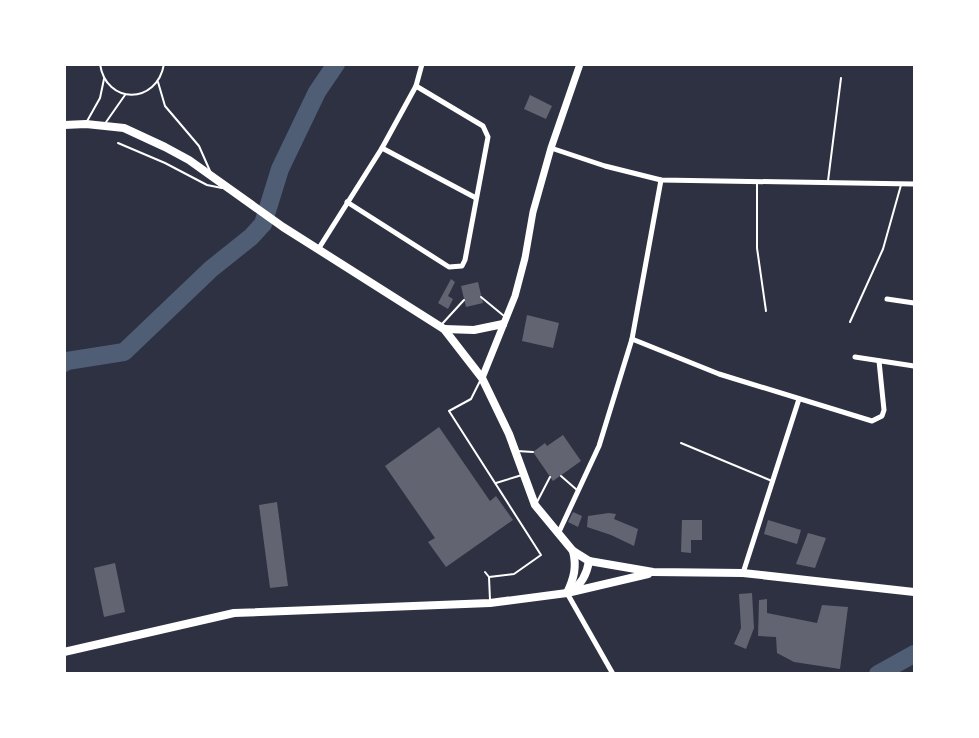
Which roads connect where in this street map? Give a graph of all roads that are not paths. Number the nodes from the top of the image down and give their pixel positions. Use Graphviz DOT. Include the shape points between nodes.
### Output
graph roads {
  1 [pos="100,64"];
  2 [pos="164,64"];
  3 [pos="422,64"];
  4 [pos="580,64"];
  5 [pos="841,78"];
  6 [pos="104,79"];
  7 [pos="158,82"];
  8 [pos="416,86"];
  9 [pos="126,94"];
  10 [pos="86,124"];
  11 [pos="64,125"];
  12 [pos="104,125"];
  13 [pos="118,143"];
  14 [pos="382,148"];
  15 [pos="551,148"];
  16 [pos="212,178"];
  17 [pos="661,180"];
  18 [pos="758,183"];
  19 [pos="828,184"];
  20 [pos="901,184"];
  21 [pos="915,184"];
  22 [pos="228,189"];
  23 [pos="476,198"];
  24 [pos="347,202"];
  25 [pos="319,248"];
  26 [pos="481,297"];
  27 [pos="886,299"];
  28 [pos="464,300"];
  29 [pos="915,303"];
  30 [pos="766,311"];
  31 [pos="505,321"];
  32 [pos="850,322"];
  33 [pos="442,328"];
  34 [pos="632,339"];
  35 [pos="855,357"];
  36 [pos="879,361"];
  37 [pos="915,366"];
  38 [pos="482,378"];
  39 [pos="799,399"];
  40 [pos="681,443"];
  41 [pos="516,451"];
  42 [pos="532,452"];
  43 [pos="524,475"];
  44 [pos="561,476"];
  45 [pos="550,477"];
  46 [pos="772,481"];
  47 [pos="496,483"];
  48 [pos="577,490"];
  49 [pos="536,505"];
  50 [pos="558,534"];
  51 [pos="573,551"];
  52 [pos="589,561"];
  53 [pos="485,572"];
  54 [pos="653,572"];
  55 [pos="743,573"];
  56 [pos="489,577"];
  57 [pos="915,592"];
  58 [pos="567,593"];
  59 [pos="490,603"];
  60 [pos="64,652"];
  61 [pos="613,674"];
  1 -- 6 [label="lane"];
  2 -- 7 [label="lane"];
  3 -- 8 [label="street"];
  4 -- 15 [label="street"];
  5 -- 19 [label="lane"];
  6 -- 9 [label="lane"];
  6 -- 10 [label="lane" via="100,98"];
  7 -- 9 [label="lane" via="144,93"];
  7 -- 16 [label="lane" via="165,106 199,146"];
  8 -- 14 [label="street"];
  8 -- 23 [label="street" via="486,131"];
  9 -- 12 [label="lane"];
  10 -- 11 [label="main road"];
  10 -- 12 [label="main road"];
  12 -- 16 [label="main road" via="124,128 165,147"];
  13 -- 22 [label="lane" via="207,185"];
  14 -- 23 [label="street"];
  14 -- 24 [label="street"];
  15 -- 17 [label="street"];
  15 -- 31 [label="street" via="515,297"];
  16 -- 22 [label="main road"];
  17 -- 18 [label="street"];
  17 -- 34 [label="street"];
  18 -- 19 [label="street"];
  18 -- 30 [label="lane" via="757,248"];
  19 -- 20 [label="street"];
  20 -- 21 [label="street"];
  20 -- 32 [label="lane" via="883,249"];
  22 -- 25 [label="main road"];
  23 -- 24 [label="street" via="465,260 456,268"];
  24 -- 25 [label="street"];
  25 -- 33 [label="main road"];
  26 -- 31 [label="lane"];
  27 -- 29 [label="street"];
  28 -- 33 [label="lane"];
  31 -- 33 [label="main road" via="474,330"];
  31 -- 38 [label="street"];
  33 -- 38 [label="main road"];
  34 -- 39 [label="street" via="719,374"];
  34 -- 48 [label="street" via="599,446"];
  35 -- 36 [label="street"];
  36 -- 37 [label="street"];
  36 -- 39 [label="street" via="884,410 877,420"];
  38 -- 41 [label="main road"];
  38 -- 47 [label="lane" via="471,399 449,411"];
  39 -- 46 [label="street"];
  40 -- 46 [label="lane"];
  41 -- 42 [label="lane"];
  41 -- 43 [label="main road"];
  43 -- 47 [label="lane"];
  43 -- 49 [label="main road"];
  44 -- 48 [label="lane"];
  45 -- 49 [label="lane"];
  46 -- 55 [label="street"];
  47 -- 56 [label="lane" via="541,552 514,574"];
  48 -- 50 [label="street"];
  49 -- 50 [label="main road"];
  50 -- 51 [label="main road"];
  51 -- 52 [label="main road"];
  51 -- 58 [label="main road" via="575,573"];
  52 -- 54 [label="main road"];
  52 -- 58 [label="main road" via="583,580"];
  53 -- 56 [label="lane"];
  54 -- 55 [label="main road"];
  54 -- 58 [label="main road"];
  55 -- 57 [label="main road"];
  56 -- 59 [label="lane"];
  58 -- 59 [label="main road"];
  58 -- 61 [label="street"];
  59 -- 60 [label="main road" via="234,613"];
}
